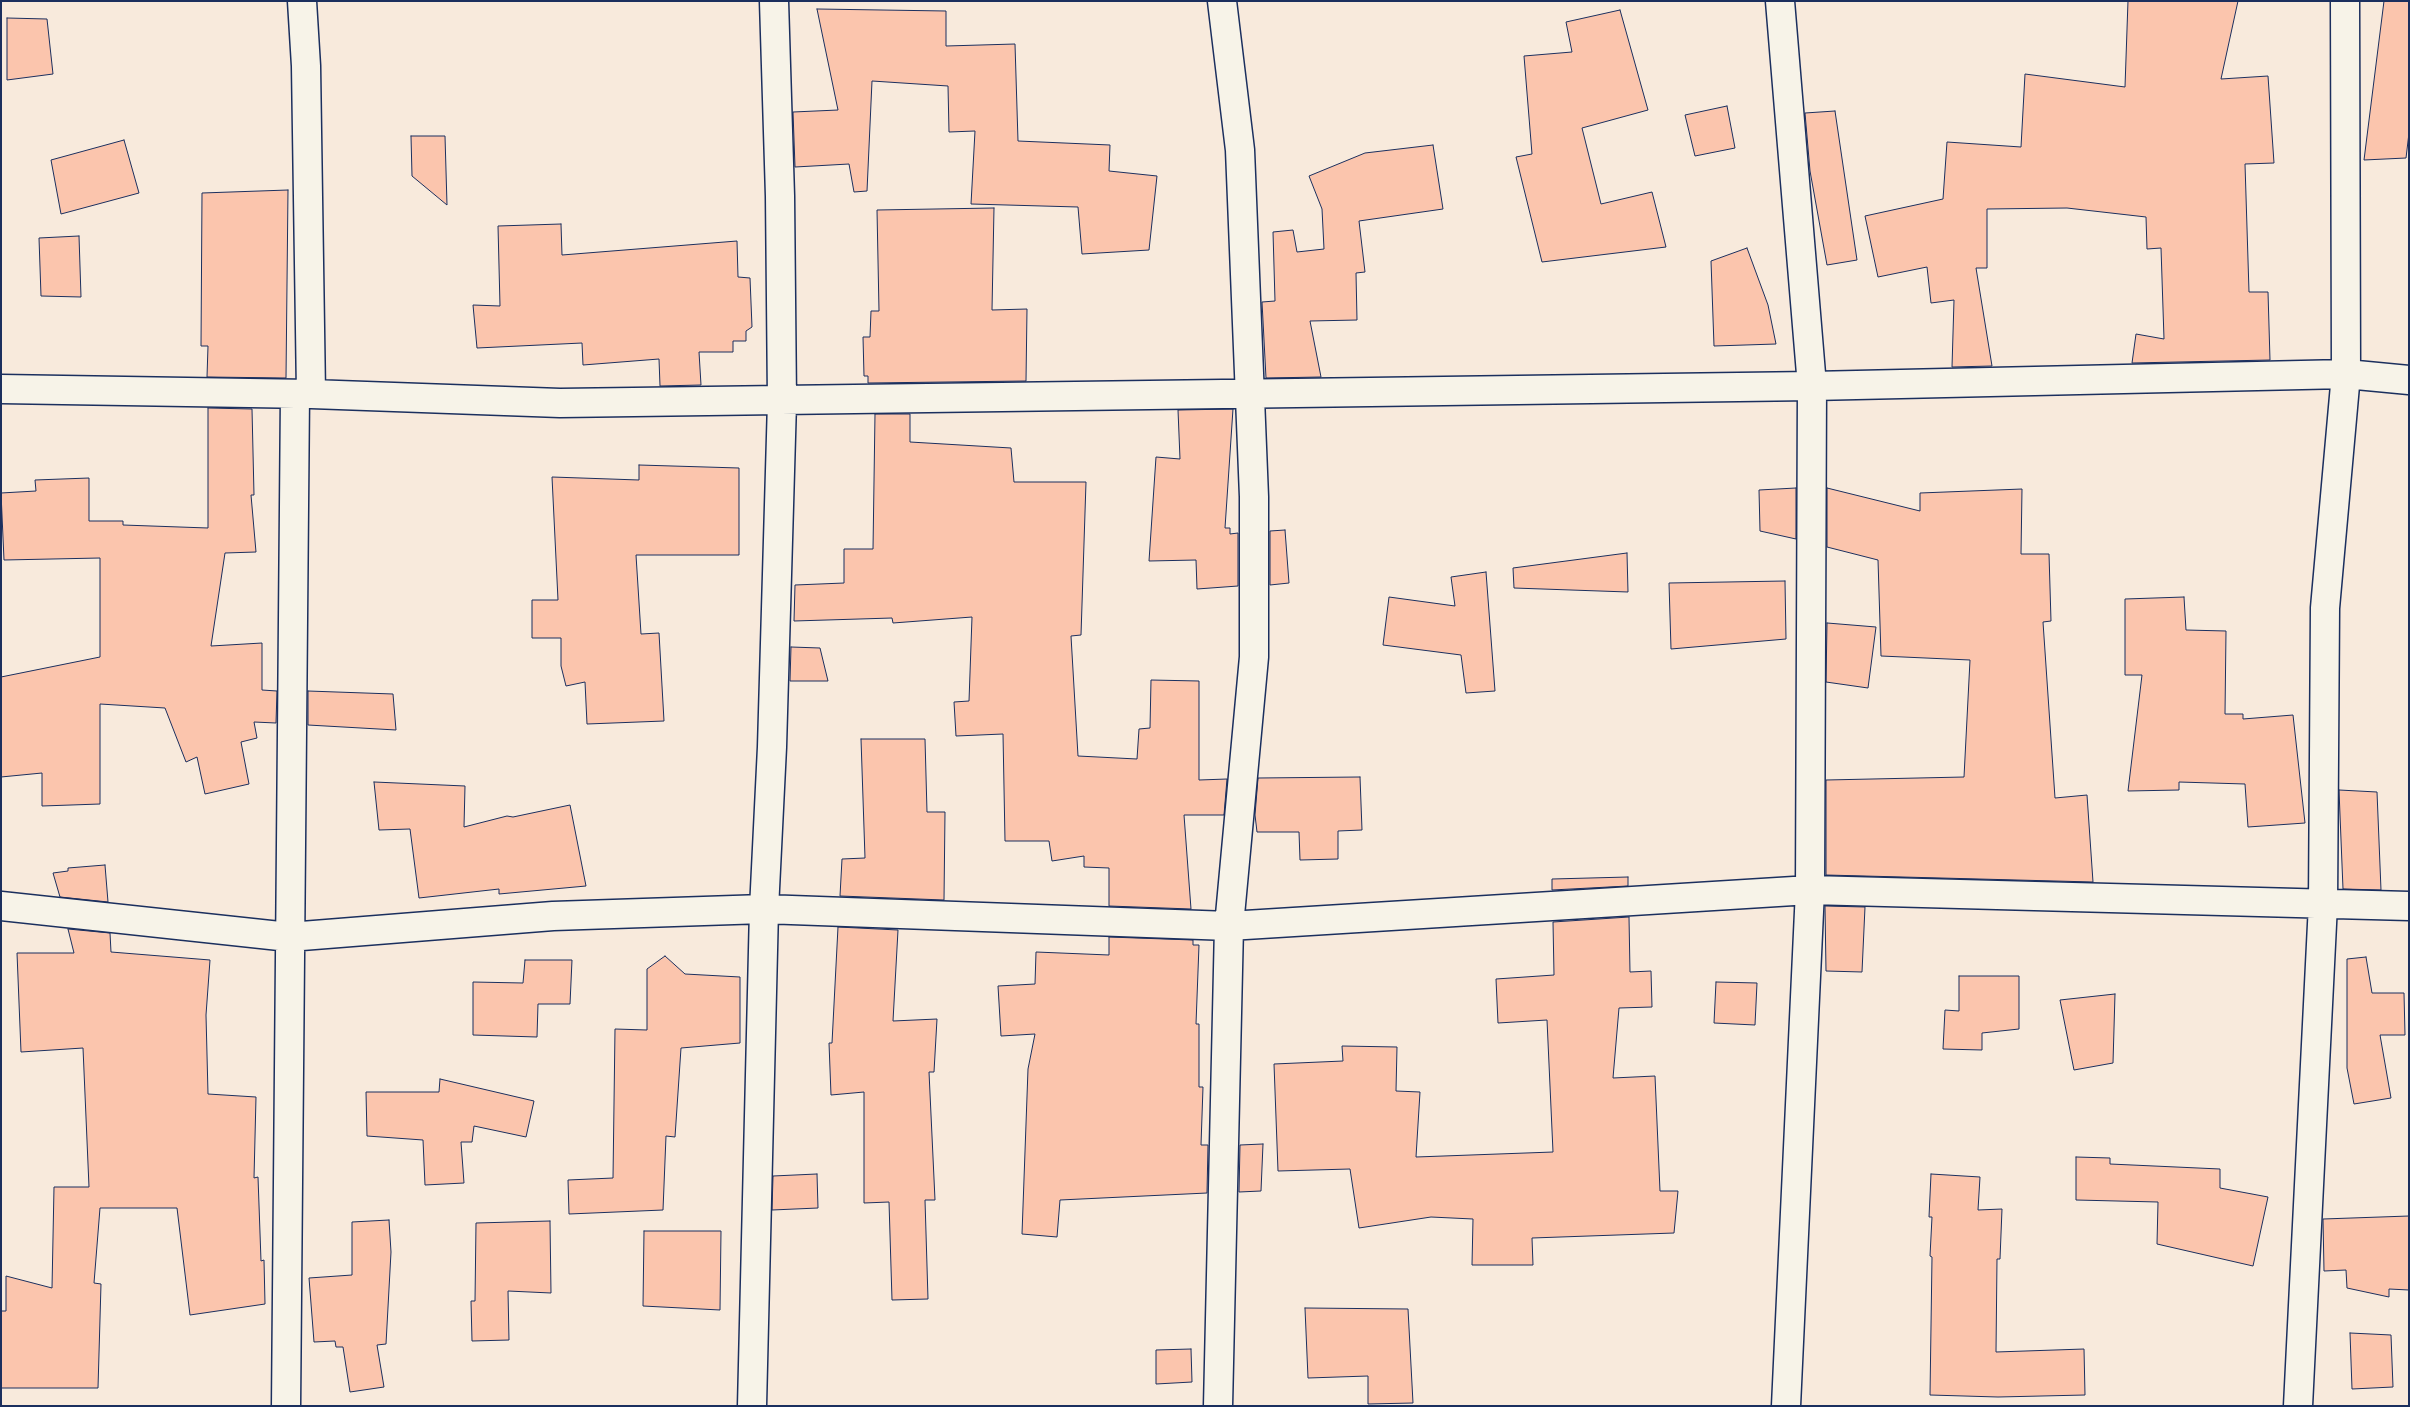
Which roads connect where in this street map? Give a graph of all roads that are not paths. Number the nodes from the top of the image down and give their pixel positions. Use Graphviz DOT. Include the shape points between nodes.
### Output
graph roads {
  1 [pos="302,1"];
  2 [pos="774,1"];
  3 [pos="1222,1"];
  4 [pos="1780,1"];
  5 [pos="2345,1"];
  6 [pos="2346,374"];
  7 [pos="2409,380"];
  8 [pos="1812,386"];
  9 [pos="1,389"];
  10 [pos="303,394"];
  11 [pos="1250,394"];
  12 [pos="782,402"];
  13 [pos="1810,890"];
  14 [pos="2323,904"];
  15 [pos="1,906"];
  16 [pos="2409,906"];
  17 [pos="764,909"];
  18 [pos="1229,926"];
  19 [pos="289,937"];
  20 [pos="286,1406"];
  21 [pos="752,1406"];
  22 [pos="1218,1406"];
  23 [pos="1786,1406"];
  24 [pos="2298,1406"];
  1 -- 10 [label="street" via="306,76"];
  2 -- 12 [label="street"];
  3 -- 11 [label="street" via="1240,150"];
  4 -- 8 [label="street"];
  5 -- 6 [label="street"];
  6 -- 7 [label="street"];
  6 -- 8 [label="street"];
  6 -- 14 [label="street" via="2325,608"];
  8 -- 11 [label="street"];
  8 -- 13 [label="street"];
  9 -- 10 [label="street"];
  10 -- 12 [label="street" via="560,403"];
  10 -- 19 [label="street"];
  11 -- 12 [label="street"];
  11 -- 18 [label="street" via="1254,657"];
  12 -- 17 [label="street"];
  13 -- 14 [label="street"];
  13 -- 18 [label="street"];
  13 -- 23 [label="street"];
  14 -- 16 [label="street"];
  14 -- 24 [label="street"];
  15 -- 19 [label="street"];
  17 -- 18 [label="street"];
  17 -- 19 [label="street" via="553,916"];
  17 -- 21 [label="street"];
  18 -- 22 [label="street"];
  19 -- 20 [label="street"];
}
